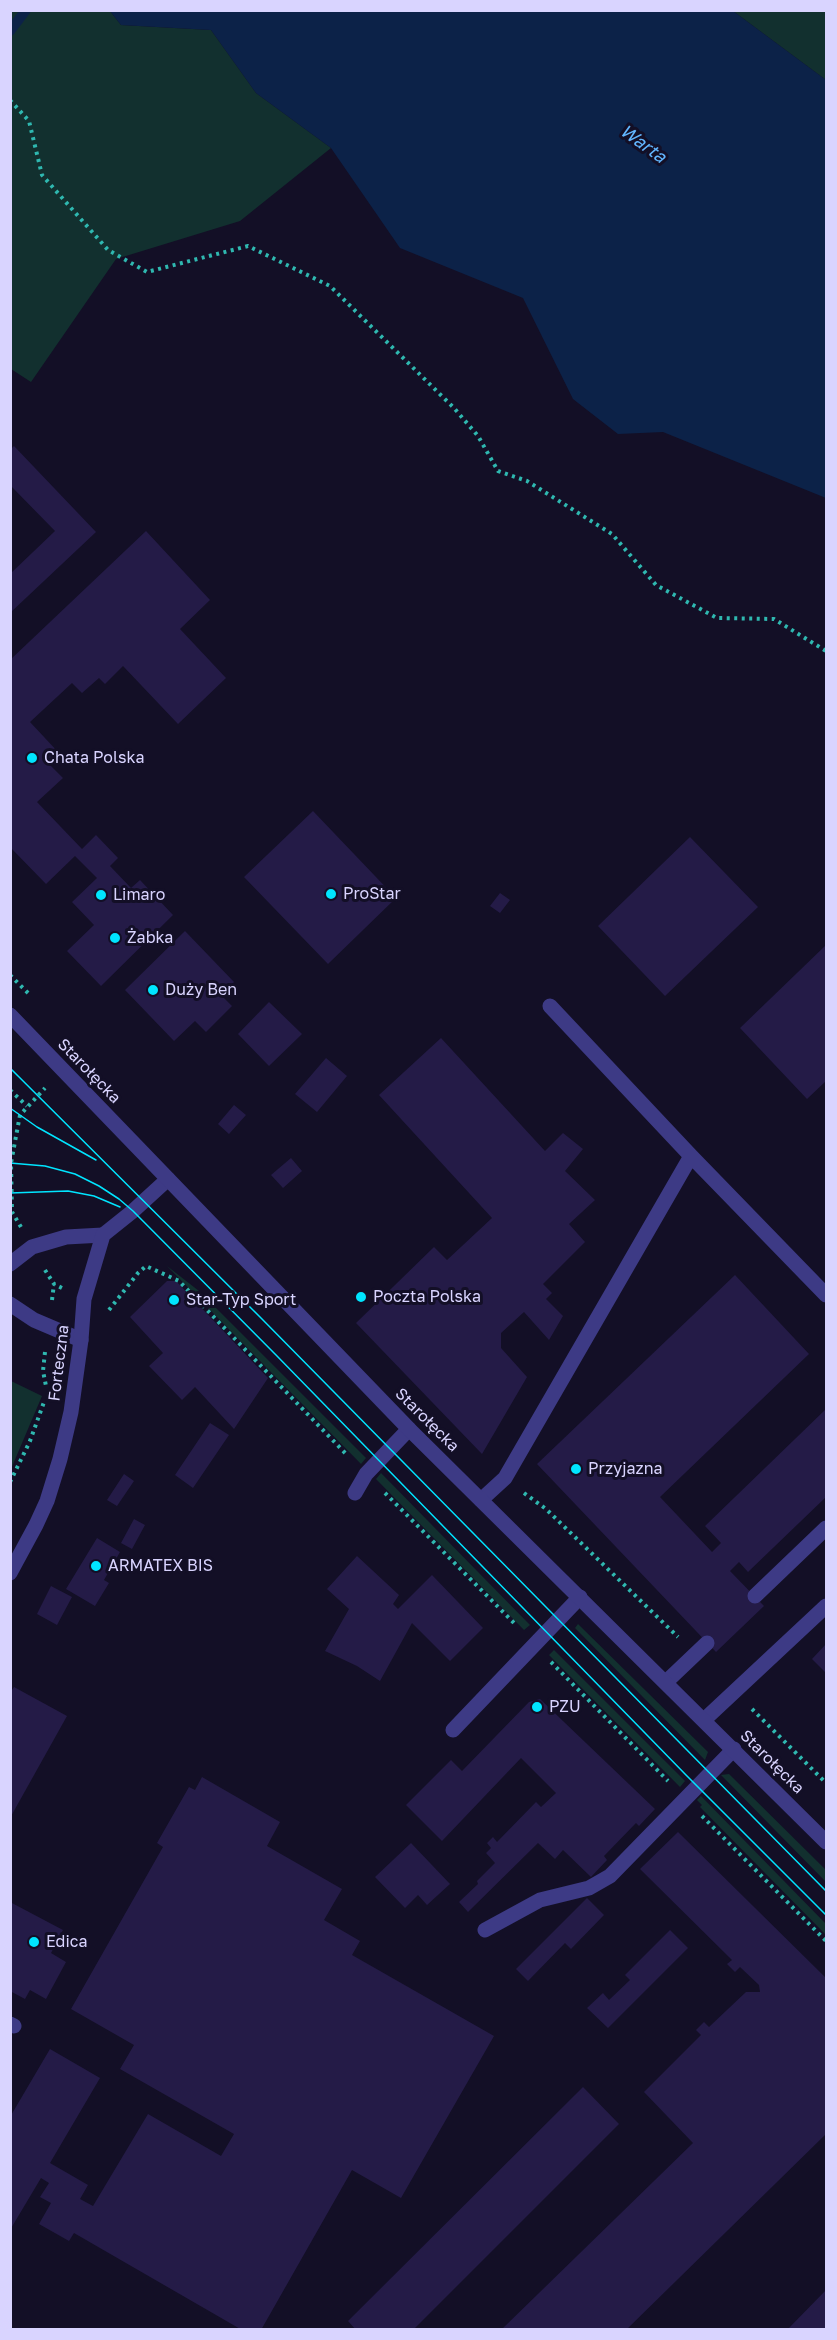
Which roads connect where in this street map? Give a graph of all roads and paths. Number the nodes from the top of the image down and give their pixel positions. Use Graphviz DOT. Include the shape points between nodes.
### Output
graph roads {
  1 [pos="10,100"];
  2 [pos="826,651"];
  3 [pos="550,1006"];
  4 [pos="10,1015"];
  5 [pos="10,1090"];
  6 [pos="27,1106"];
  7 [pos="691,1156"];
  8 [pos="168,1179"];
  9 [pos="103,1235"];
  10 [pos="10,1264"];
  11 [pos="54,1284"];
  12 [pos="826,1295"];
  13 [pos="10,1304"];
  14 [pos="48,1327"];
  15 [pos="81,1340"];
  16 [pos="409,1429"];
  17 [pos="505,1478"];
  18 [pos="10,1482"];
  19 [pos="355,1493"];
  20 [pos="481,1500"];
  21 [pos="826,1528"];
  22 [pos="10,1573"];
  23 [pos="755,1596"];
  24 [pos="580,1597"];
  25 [pos="826,1606"];
  26 [pos="707,1642"];
  27 [pos="695,1654"];
  28 [pos="666,1682"];
  29 [pos="734,1691"];
  30 [pos="705,1720"];
  31 [pos="453,1730"];
  32 [pos="734,1749"];
  33 [pos="826,1783"];
  34 [pos="826,1842"];
  35 [pos="485,1930"];
  1 -- 2 [label="path" via="29,121 42,175 108,250 147,272 248,246 330,285 454,408 478,436 498,471 527,481 612,534 656,585 717,618 774,619"];
  3 -- 7 [label="street"];
  4 -- 8 [label="street, Starołęcka"];
  5 -- 6 [label="path"];
  7 -- 12 [label="street"];
  7 -- 17 [label="street"];
  8 -- 9 [label="street"];
  8 -- 16 [label="street, Starołęcka"];
  9 -- 10 [label="street" via="66,1237 32,1247"];
  9 -- 15 [label="street, Forteczna" via="84,1299"];
  11 -- 14 [label="path"];
  13 -- 14 [label="street"];
  14 -- 15 [label="street"];
  14 -- 18 [label="path" via="44,1404"];
  15 -- 22 [label="street, Forteczna" via="60,1459 43,1509"];
  16 -- 19 [label="street" via="366,1474"];
  16 -- 20 [label="street, Starołęcka"];
  17 -- 20 [label="street"];
  17 -- 27 [label="path" via="546,1509"];
  20 -- 24 [label="street, Starołęcka"];
  21 -- 23 [label="street"];
  24 -- 28 [label="street, Starołęcka"];
  24 -- 31 [label="street"];
  25 -- 29 [label="street"];
  26 -- 27 [label="street"];
  27 -- 28 [label="street"];
  28 -- 30 [label="street, Starołęcka"];
  29 -- 30 [label="street"];
  29 -- 33 [label="path"];
  30 -- 32 [label="street, Starołęcka"];
  32 -- 34 [label="street, Starołęcka"];
  32 -- 35 [label="street" via="610,1876 589,1888 540,1900"];
}
